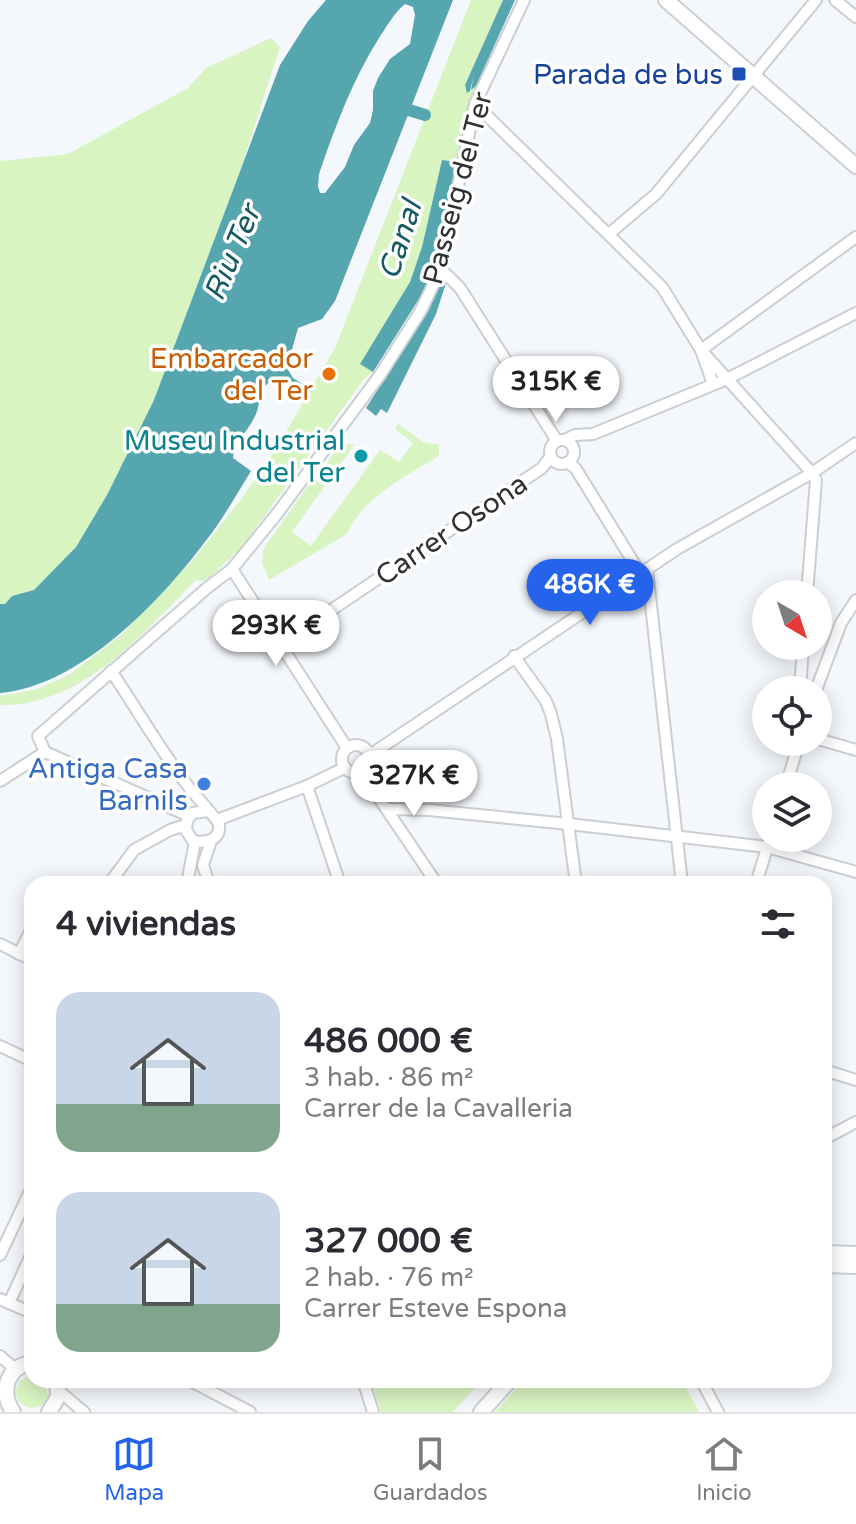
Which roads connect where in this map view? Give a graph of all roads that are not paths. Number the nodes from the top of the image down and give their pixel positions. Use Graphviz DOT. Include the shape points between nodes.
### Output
graph roads {
  1 [pos="524,0"];
  2 [pos="666,0"];
  3 [pos="816,0"];
  4 [pos="835,0"];
  5 [pos="856,17"];
  6 [pos="754,77"];
  7 [pos="475,104"];
  8 [pos="856,166"];
  9 [pos="610,233"];
  10 [pos="856,237"];
  11 [pos="441,269"];
  12 [pos="856,313"];
  13 [pos="701,350"];
  14 [pos="727,379"];
  15 [pos="713,384"];
  16 [pos="593,434"];
  17 [pos="561,441"];
  18 [pos="856,443"];
  19 [pos="563,458"];
  20 [pos="812,473"];
  21 [pos="232,569"];
  22 [pos="643,571"];
  23 [pos="808,580"];
  24 [pos="856,600"];
  25 [pos="281,644"];
  26 [pos="514,656"];
  27 [pos="111,671"];
  28 [pos="821,676"];
  29 [pos="832,743"];
  30 [pos="347,748"];
  31 [pos="856,750"];
  32 [pos="45,752"];
  33 [pos="370,755"];
  34 [pos="344,768"];
  35 [pos="362,773"];
  36 [pos="0,781"];
  37 [pos="307,786"];
  38 [pos="389,809"];
  39 [pos="208,811"];
  40 [pos="217,820"];
  41 [pos="188,821"];
  42 [pos="569,824"];
  43 [pos="677,838"];
  44 [pos="195,841"];
  45 [pos="211,841"];
  46 [pos="752,842"];
  47 [pos="765,852"];
  48 [pos="795,852"];
  49 [pos="856,872"];
  50 [pos="115,876"];
  51 [pos="188,876"];
  52 [pos="206,876"];
  53 [pos="337,876"];
  54 [pos="432,876"];
  55 [pos="575,876"];
  56 [pos="681,876"];
  57 [pos="758,876"];
  58 [pos="0,944"];
  59 [pos="24,944"];
  60 [pos="19,954"];
  61 [pos="24,956"];
  62 [pos="0,1046"];
  63 [pos="24,1057"];
  64 [pos="832,1072"];
  65 [pos="856,1080"];
  66 [pos="856,1122"];
  67 [pos="832,1135"];
  68 [pos="24,1204"];
  69 [pos="832,1253"];
  70 [pos="856,1254"];
  71 [pos="0,1255"];
  72 [pos="832,1265"];
  73 [pos="856,1266"];
  74 [pos="24,1267"];
  75 [pos="4,1301"];
  76 [pos="24,1310"];
  77 [pos="0,1356"];
  78 [pos="24,1366"];
  79 [pos="15,1369"];
  80 [pos="58,1388"];
  81 [pos="60,1388"];
  82 [pos="204,1388"];
  83 [pos="366,1388"];
  84 [pos="503,1388"];
  85 [pos="705,1388"];
  86 [pos="7,1410"];
  87 [pos="247,1411"];
  88 [pos="49,1412"];
  89 [pos="84,1412"];
  90 [pos="373,1412"];
  91 [pos="481,1412"];
  92 [pos="718,1412"];
  1 -- 7 [label="street, Passeig del Ter"];
  2 -- 6 [label="street"];
  3 -- 6 [label="street"];
  4 -- 5 [label="street"];
  6 -- 8 [label="street"];
  6 -- 9 [label="street" via="656,194"];
  7 -- 9 [label="street"];
  7 -- 11 [label="street, Passeig del Ter"];
  9 -- 13 [label="street" via="662,287"];
  10 -- 13 [label="street"];
  11 -- 17 [label="street" via="460,288"];
  11 -- 21 [label="street, Passeig del Ter" via="380,375"];
  12 -- 14 [label="street"];
  13 -- 14 [label="street"];
  13 -- 15 [label="street"];
  14 -- 15 [label="street"];
  14 -- 20 [label="street"];
  15 -- 16 [label="street"];
  16 -- 17 [label="street"];
  16 -- 19 [label="street"];
  17 -- 19 [label="street" via="572,445"];
  17 -- 19 [label="street" via="551,447"];
  18 -- 20 [label="street"];
  19 -- 22 [label="street" via="576,469"];
  19 -- 25 [label="street, Carrer Osona"];
  20 -- 22 [label="street"];
  20 -- 23 [label="street" via="816,480"];
  21 -- 25 [label="street"];
  21 -- 27 [label="street, Passeig del Ter"];
  22 -- 26 [label="street"];
  22 -- 43 [label="street"];
  24 -- 28 [label="street" via="841,623"];
  25 -- 30 [label="street"];
  26 -- 33 [label="street"];
  26 -- 42 [label="street" via="551,714"];
  27 -- 32 [label="street, Passeig del Ter" via="38,736"];
  27 -- 39 [label="street"];
  29 -- 31 [label="street"];
  30 -- 33 [label="street" via="360,745"];
  30 -- 34 [label="street"];
  32 -- 36 [label="street"];
  32 -- 41 [label="street"];
  33 -- 35 [label="street"];
  34 -- 35 [label="street"];
  34 -- 37 [label="street"];
  35 -- 38 [label="street"];
  37 -- 40 [label="street"];
  37 -- 53 [label="street"];
  38 -- 42 [label="street"];
  38 -- 54 [label="street"];
  39 -- 40 [label="street"];
  39 -- 41 [label="street" via="198,811"];
  40 -- 45 [label="street" via="218,832"];
  41 -- 44 [label="street" via="188,835"];
  41 -- 50 [label="street" via="134,850"];
  42 -- 43 [label="street"];
  42 -- 55 [label="street"];
  43 -- 46 [label="street"];
  43 -- 56 [label="street"];
  44 -- 45 [label="street"];
  44 -- 51 [label="street"];
  45 -- 52 [label="street" via="203,865"];
  47 -- 57 [label="street"];
  48 -- 49 [label="street"];
  58 -- 60 [label="street"];
  59 -- 60 [label="street"];
  60 -- 61 [label="street"];
  62 -- 63 [label="street"];
  64 -- 65 [label="street"];
  66 -- 67 [label="street"];
  68 -- 71 [label="street"];
  69 -- 70 [label="street"];
  72 -- 73 [label="street"];
  74 -- 75 [label="street"];
  75 -- 76 [label="street"];
  77 -- 79 [label="street"];
  78 -- 79 [label="street"];
  79 -- 86 [label="street" via="3,1389"];
  80 -- 88 [label="street" via="57,1402"];
  81 -- 89 [label="street"];
  82 -- 87 [label="street"];
  83 -- 90 [label="street"];
  84 -- 91 [label="street"];
  85 -- 92 [label="street"];
}
